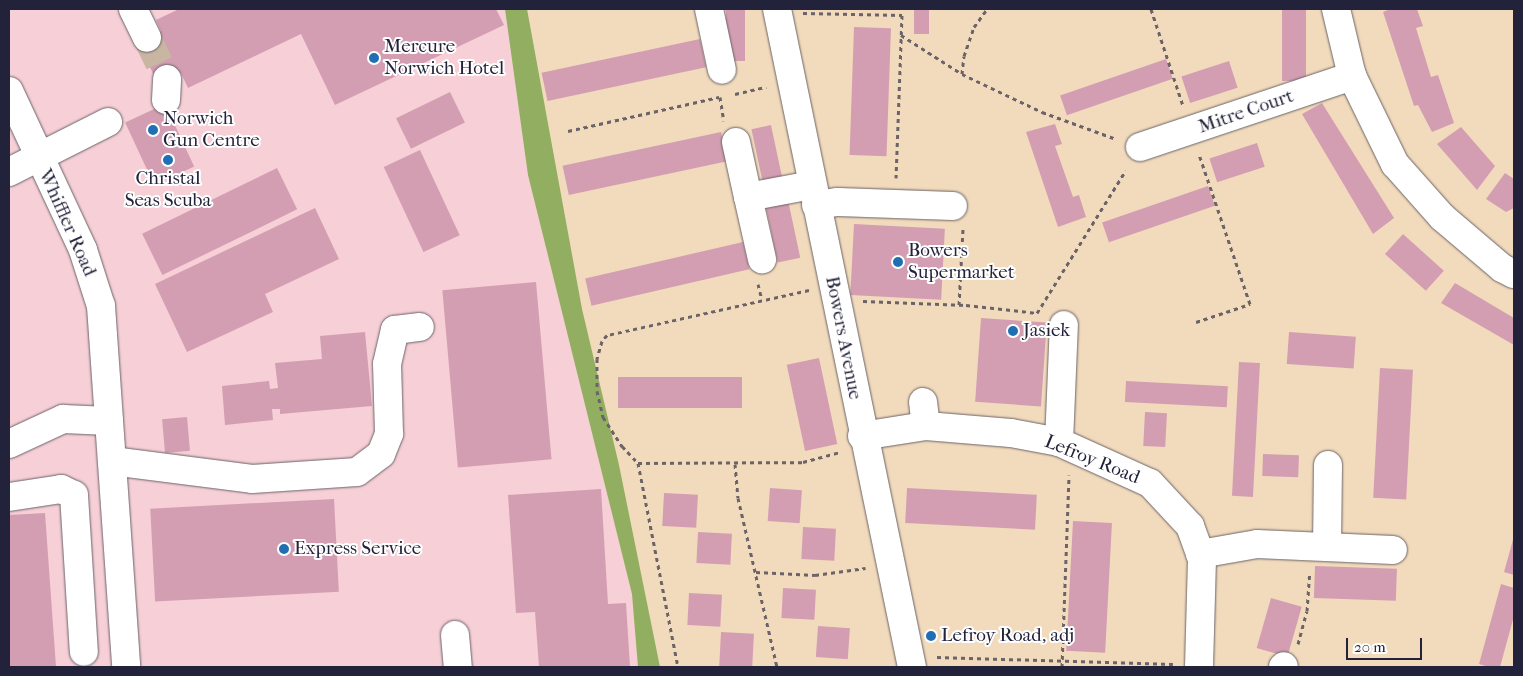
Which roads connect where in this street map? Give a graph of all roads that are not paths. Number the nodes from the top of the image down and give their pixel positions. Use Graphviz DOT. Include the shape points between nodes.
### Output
graph roads {
  1 [pos="132,9"];
  2 [pos="709,9"];
  3 [pos="1336,9"];
  4 [pos="777,10"];
  5 [pos="147,38"];
  6 [pos="722,70"];
  7 [pos="1352,76"];
  8 [pos="9,91"];
  9 [pos="108,122"];
  10 [pos="736,142"];
  11 [pos="1140,148"];
  12 [pos="39,158"];
  13 [pos="9,172"];
  14 [pos="814,195"];
  15 [pos="748,197"];
  16 [pos="953,206"];
  17 [pos="762,259"];
  18 [pos="1514,274"];
  19 [pos="1064,325"];
  20 [pos="420,327"];
  21 [pos="110,421"];
  22 [pos="864,441"];
  23 [pos="9,444"];
  24 [pos="1064,445"];
  25 [pos="112,461"];
  26 [pos="1328,464"];
  27 [pos="9,497"];
  28 [pos="1318,547"];
  29 [pos="1393,550"];
  30 [pos="1200,554"];
  31 [pos="455,635"];
  32 [pos="84,652"];
  33 [pos="912,662"];
  34 [pos="1199,666"];
  35 [pos="126,667"];
  36 [pos="458,667"];
  1 -- 5 [label="street"];
  2 -- 6 [label="street"];
  3 -- 7 [label="street"];
  4 -- 14 [label="street, Bowers Avenue"];
  7 -- 11 [label="street, Mitre Court"];
  7 -- 18 [label="street" via="1395,164 1442,217 1502,268"];
  8 -- 12 [label="street, Whiffler Road"];
  9 -- 12 [label="street"];
  10 -- 15 [label="street"];
  12 -- 13 [label="street"];
  12 -- 21 [label="street, Whiffler Road" via="83,250 101,306"];
  14 -- 15 [label="street"];
  14 -- 16 [label="street"];
  14 -- 22 [label="street, Bowers Avenue"];
  15 -- 17 [label="street"];
  19 -- 24 [label="street"];
  20 -- 25 [label="street" via="395,330 387,364 389,434 381,454 357,472 252,478"];
  21 -- 23 [label="street" via="62,419"];
  21 -- 25 [label="street, Whiffler Road"];
  22 -- 24 [label="street, Lefroy Road" via="924,414"];
  22 -- 33 [label="street, Bowers Avenue"];
  24 -- 30 [label="street, Lefroy Road" via="1150,483 1190,526"];
  25 -- 35 [label="street, Whiffler Road"];
  26 -- 28 [label="street"];
  27 -- 32 [label="street" via="61,489 74,495"];
  28 -- 29 [label="street"];
  28 -- 30 [label="street" via="1256,544"];
  30 -- 34 [label="street, Lefroy Road"];
  31 -- 36 [label="street"];
}
